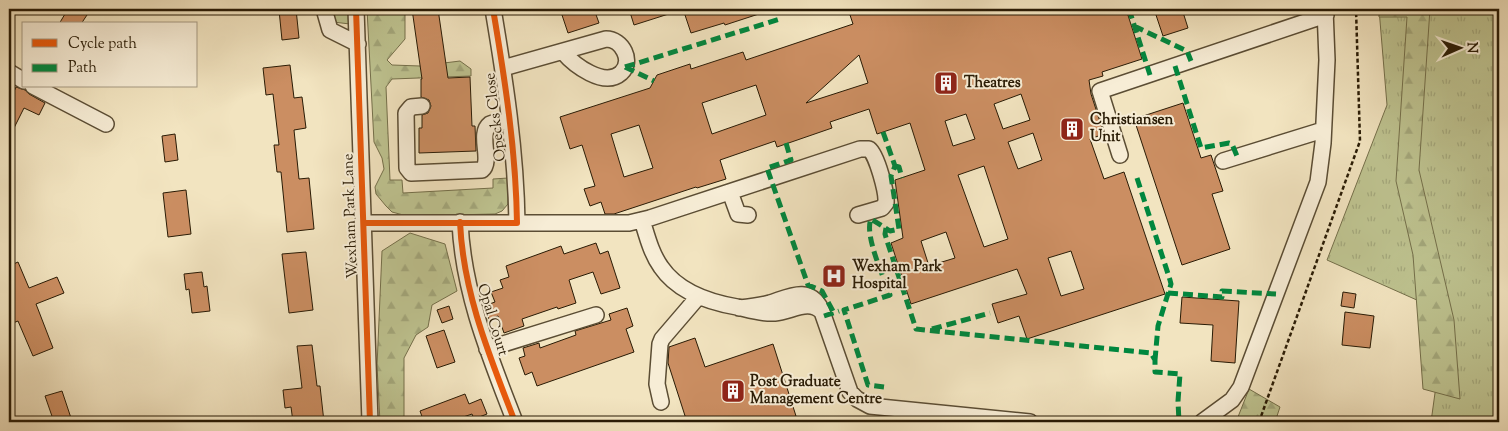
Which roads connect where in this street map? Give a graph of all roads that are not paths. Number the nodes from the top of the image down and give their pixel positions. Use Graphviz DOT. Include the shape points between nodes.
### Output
graph roads {
  1 [pos="324,9"];
  2 [pos="356,9"];
  3 [pos="493,9"];
  4 [pos="1326,12"];
  5 [pos="358,44"];
  6 [pos="563,52"];
  7 [pos="503,68"];
  8 [pos="9,72"];
  9 [pos="22,80"];
  10 [pos="37,88"];
  11 [pos="422,106"];
  12 [pos="510,122"];
  13 [pos="106,124"];
  14 [pos="1323,130"];
  15 [pos="1120,155"];
  16 [pos="1222,161"];
  17 [pos="730,192"];
  18 [pos="858,215"];
  19 [pos="748,216"];
  20 [pos="642,220"];
  21 [pos="460,222"];
  22 [pos="364,223"];
  23 [pos="517,223"];
  24 [pos="698,297"];
  25 [pos="596,315"];
  26 [pos="487,349"];
  27 [pos="661,402"];
  28 [pos="370,422"];
  29 [pos="514,422"];
  30 [pos="1030,422"];
  31 [pos="1202,422"];
  1 -- 5 [label="street" via="330,30"];
  2 -- 5 [label="street, Wexham Park Lane"];
  3 -- 7 [label="street, Opecks Close"];
  4 -- 14 [label="street"];
  4 -- 15 [label="street" via="1100,92"];
  5 -- 22 [label="street, Wexham Park Lane"];
  6 -- 7 [label="street"];
  7 -- 12 [label="street, Opecks Close"];
  8 -- 9 [label="street"];
  10 -- 13 [label="street"];
  11 -- 12 [label="street" via="411,107 406,113 408,168 411,173 483,169 486,165 486,130 493,123"];
  12 -- 23 [label="street, Opecks Close" via="517,186"];
  14 -- 16 [label="street"];
  14 -- 31 [label="street" via="1318,182 1240,387 1232,400"];
  17 -- 18 [label="street" via="860,149 869,149 875,156 886,201 882,208"];
  17 -- 19 [label="street" via="738,214"];
  17 -- 20 [label="street"];
  20 -- 23 [label="street"];
  20 -- 24 [label="street" via="661,267 680,286"];
  21 -- 22 [label="street"];
  21 -- 23 [label="street"];
  21 -- 26 [label="street, Opal Court" via="461,251 470,294"];
  22 -- 28 [label="street, Wexham Park Lane"];
  24 -- 27 [label="street" via="660,344 657,378"];
  24 -- 30 [label="street" via="766,314 813,306 823,314 850,392 864,404 877,408"];
  25 -- 26 [label="street"];
  26 -- 29 [label="street, Opal Court"];
}
